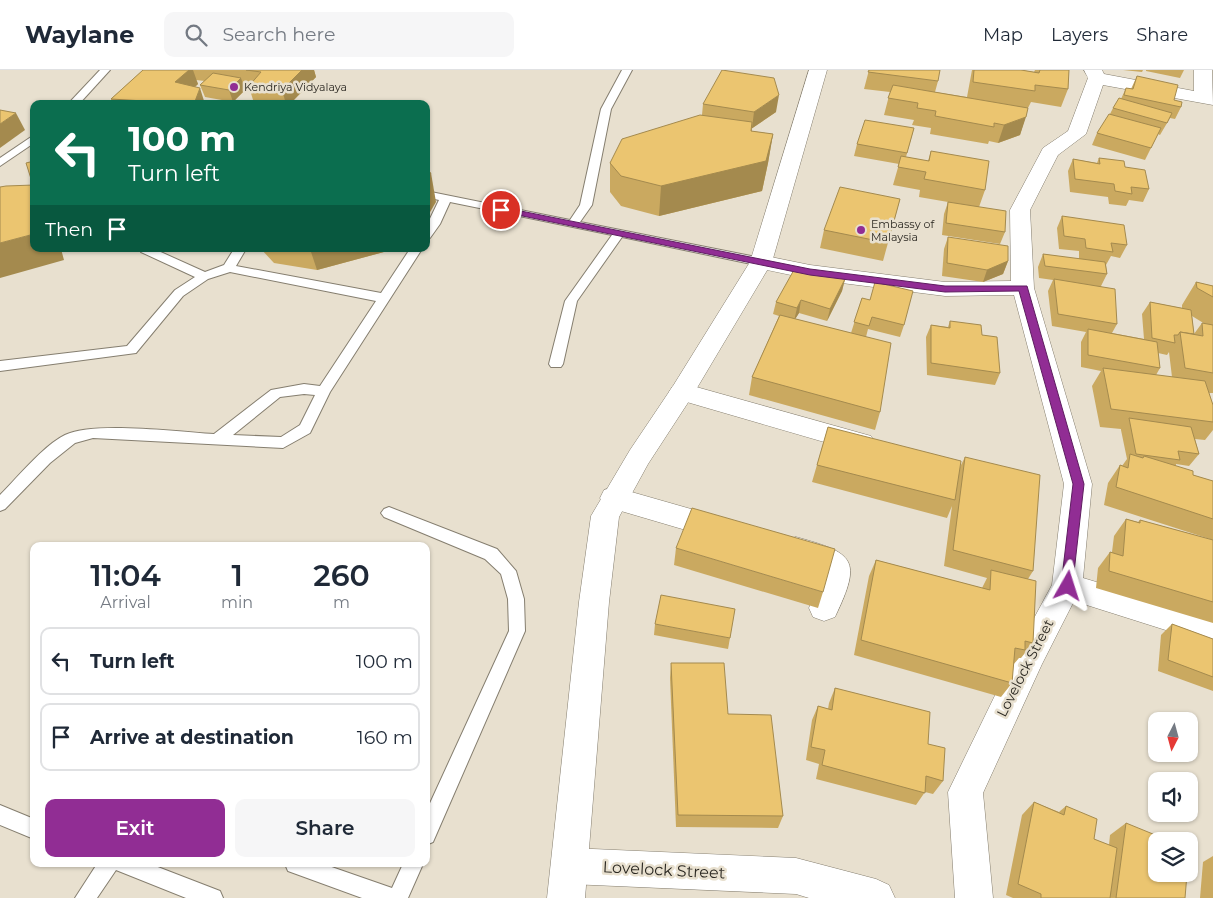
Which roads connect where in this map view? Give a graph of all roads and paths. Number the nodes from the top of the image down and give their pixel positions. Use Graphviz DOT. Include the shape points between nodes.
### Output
graph roads {
  1 [pos="105,70"];
  2 [pos="627,70"];
  3 [pos="818,70"];
  4 [pos="1203,70"];
  5 [pos="1095,74"];
  6 [pos="1208,99"];
  7 [pos="77,100"];
  8 [pos="30,141"];
  9 [pos="0,163"];
  10 [pos="430,195"];
  11 [pos="446,198"];
  12 [pos="573,224"];
  13 [pos="430,230"];
  14 [pos="619,234"];
  15 [pos="152,252"];
  16 [pos="238,252"];
  17 [pos="414,252"];
  18 [pos="760,262"];
  19 [pos="230,268"];
  20 [pos="204,276"];
  21 [pos="1023,288"];
  22 [pos="384,298"];
  23 [pos="556,364"];
  24 [pos="0,366"];
  25 [pos="324,391"];
  26 [pos="682,392"];
  27 [pos="218,439"];
  28 [pos="887,450"];
  29 [pos="614,498"];
  30 [pos="0,505"];
  31 [pos="389,514"];
  32 [pos="745,535"];
  33 [pos="772,543"];
  34 [pos="1068,586"];
  35 [pos="824,608"];
  36 [pos="1213,632"];
  37 [pos="0,815"];
  38 [pos="30,826"];
  39 [pos="430,826"];
  40 [pos="107,867"];
  41 [pos="132,867"];
  42 [pos="303,867"];
  43 [pos="412,867"];
  44 [pos="568,882"];
  45 [pos="85,898"];
  46 [pos="213,898"];
  47 [pos="391,898"];
  48 [pos="398,898"];
  49 [pos="876,898"];
  50 [pos="974,898"];
  1 -- 7 [label="lane"];
  2 -- 12 [label="lane" via="606,109 586,205"];
  3 -- 18 [label="street"];
  4 -- 6 [label="street"];
  5 -- 6 [label="street"];
  5 -- 21 [label="street, Lovelock Street" via="1076,134 1050,152 1020,210"];
  8 -- 9 [label="lane"];
  10 -- 11 [label="lane"];
  11 -- 12 [label="lane"];
  11 -- 13 [label="lane"];
  12 -- 14 [label="lane"];
  14 -- 18 [label="lane"];
  14 -- 23 [label="lane" via="571,301"];
  15 -- 20 [label="lane"];
  16 -- 19 [label="lane"];
  17 -- 22 [label="lane"];
  18 -- 21 [label="street" via="828,275 945,289"];
  18 -- 26 [label="street"];
  19 -- 20 [label="lane"];
  19 -- 22 [label="lane"];
  20 -- 24 [label="lane" via="179,293 131,350"];
  21 -- 34 [label="street, Lovelock Street" via="1078,484"];
  22 -- 25 [label="lane"];
  25 -- 27 [label="lane" via="304,389 276,394"];
  25 -- 27 [label="lane" via="305,429 283,442"];
  26 -- 28 [label="street"];
  26 -- 29 [label="street"];
  27 -- 30 [label="lane" via="93,434 70,439 45,459"];
  29 -- 32 [label="street"];
  29 -- 44 [label="street" via="605,516 594,602"];
  31 -- 39 [label="lane" via="491,554 508,571 516,599 517,631"];
  33 -- 35 [label="street" via="832,561 837,573"];
  34 -- 36 [label="street"];
  34 -- 50 [label="street, Lovelock Street" via="964,792"];
  37 -- 38 [label="lane"];
  40 -- 45 [label="lane"];
  41 -- 46 [label="lane"];
  42 -- 47 [label="lane"];
  43 -- 48 [label="lane"];
  44 -- 49 [label="street, Lovelock Street" via="796,876"];
}
